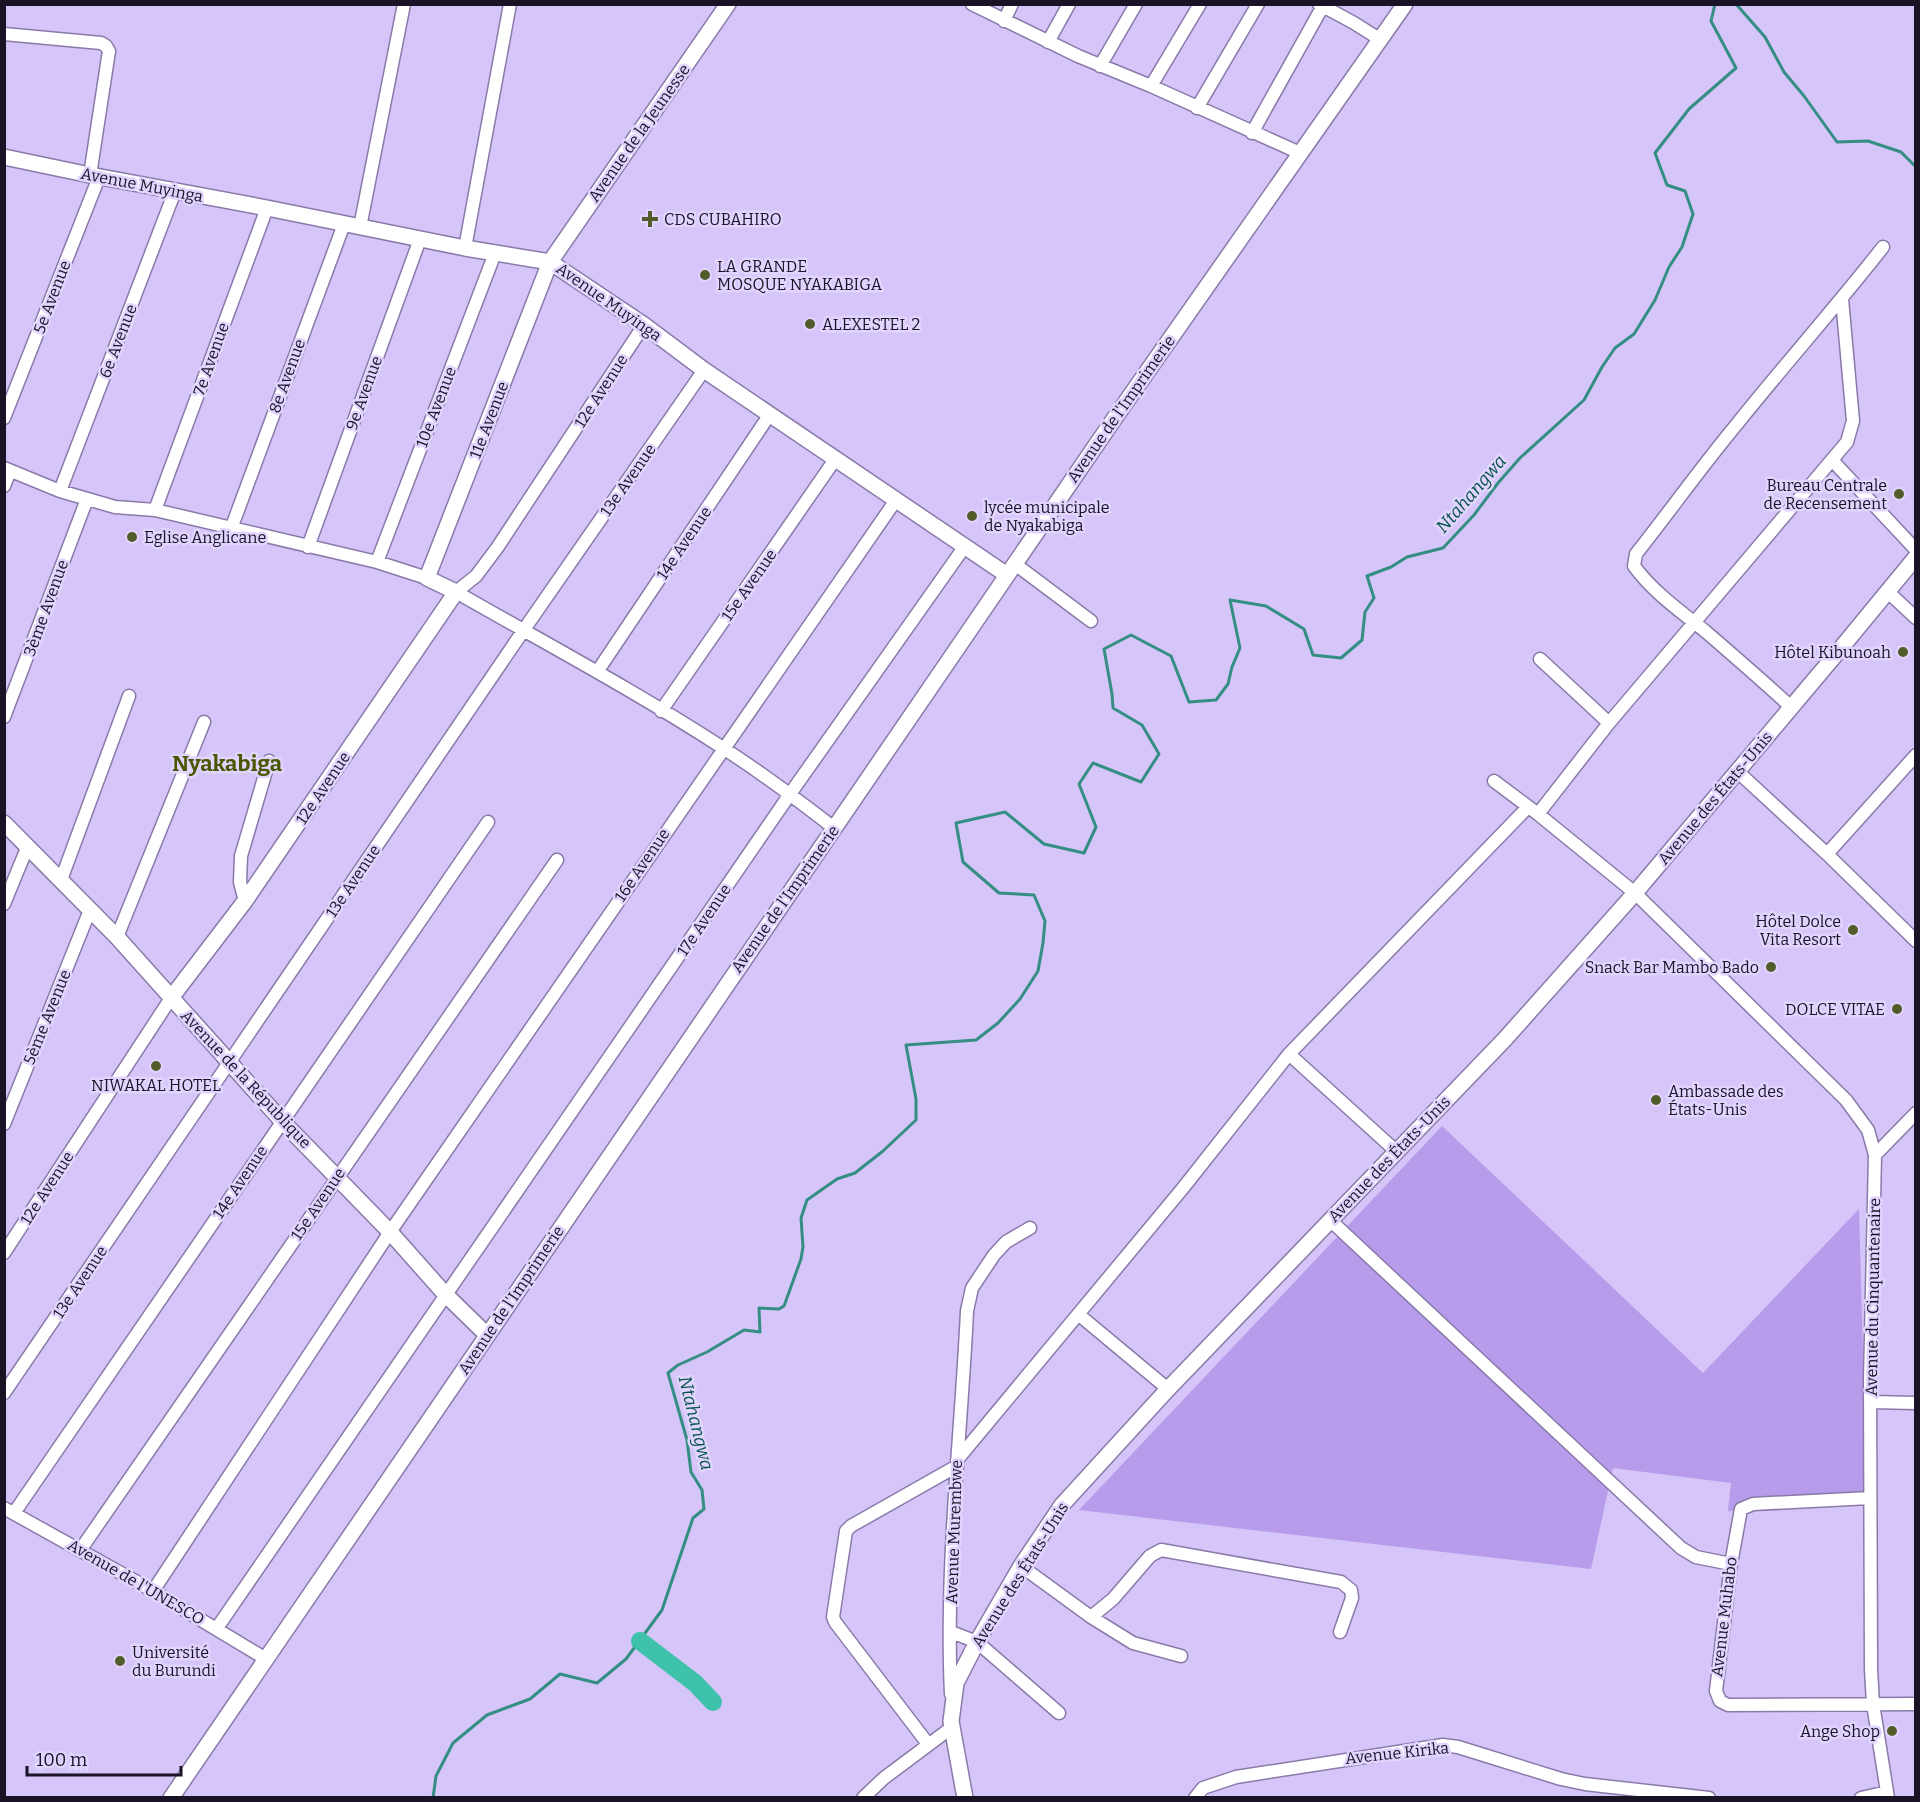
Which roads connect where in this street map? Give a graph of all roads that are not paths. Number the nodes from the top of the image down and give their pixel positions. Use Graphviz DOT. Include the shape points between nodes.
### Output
graph roads {
  1 [pos="404,4"];
  2 [pos="510,4"];
  3 [pos="728,4"];
  4 [pos="972,4"];
  5 [pos="1012,4"];
  6 [pos="1069,4"];
  7 [pos="1136,4"];
  8 [pos="1200,4"];
  9 [pos="1258,4"];
  10 [pos="1405,4"];
  11 [pos="1322,5"];
  12 [pos="1004,21"];
  13 [pos="4,34"];
  14 [pos="1381,40"];
  15 [pos="1048,42"];
  16 [pos="1100,66"];
  17 [pos="1151,86"];
  18 [pos="1197,108"];
  19 [pos="1252,133"];
  20 [pos="1300,153"];
  21 [pos="4,157"];
  22 [pos="94,176"];
  23 [pos="175,191"];
  24 [pos="267,208"];
  25 [pos="344,224"];
  26 [pos="360,227"];
  27 [pos="420,239"];
  28 [pos="1883,247"];
  29 [pos="465,248"];
  30 [pos="495,253"];
  31 [pos="550,262"];
  32 [pos="1842,299"];
  33 [pos="644,326"];
  34 [pos="704,370"];
  35 [pos="770,414"];
  36 [pos="4,418"];
  37 [pos="836,458"];
  38 [pos="1832,460"];
  39 [pos="8,470"];
  40 [pos="4,486"];
  41 [pos="60,491"];
  42 [pos="87,499"];
  43 [pos="896,500"];
  44 [pos="155,510"];
  45 [pos="231,529"];
  46 [pos="965,546"];
  47 [pos="308,547"];
  48 [pos="1916,550"];
  49 [pos="1916,556"];
  50 [pos="376,562"];
  51 [pos="1011,569"];
  52 [pos="427,578"];
  53 [pos="1887,591"];
  54 [pos="456,592"];
  55 [pos="1916,618"];
  56 [pos="1091,621"];
  57 [pos="1694,622"];
  58 [pos="523,631"];
  59 [pos="1540,658"];
  60 [pos="597,672"];
  61 [pos="129,696"];
  62 [pos="1791,707"];
  63 [pos="661,711"];
  64 [pos="4,717"];
  65 [pos="204,722"];
  66 [pos="1609,723"];
  67 [pos="723,748"];
  68 [pos="269,760"];
  69 [pos="1913,764"];
  70 [pos="1737,771"];
  71 [pos="1494,781"];
  72 [pos="790,794"];
  73 [pos="1533,811"];
  74 [pos="488,822"];
  75 [pos="4,824"];
  76 [pos="834,828"];
  77 [pos="27,848"];
  78 [pos="1827,854"];
  79 [pos="557,860"];
  80 [pos="61,880"];
  81 [pos="1635,893"];
  82 [pos="245,901"];
  83 [pos="4,904"];
  84 [pos="90,910"];
  85 [pos="117,937"];
  86 [pos="1916,941"];
  87 [pos="171,998"];
  88 [pos="1289,1054"];
  89 [pos="228,1063"];
  90 [pos="1916,1113"];
  91 [pos="282,1121"];
  92 [pos="4,1124"];
  93 [pos="1397,1152"];
  94 [pos="1875,1155"];
  95 [pos="336,1177"];
  96 [pos="1330,1220"];
  97 [pos="1030,1228"];
  98 [pos="390,1232"];
  99 [pos="4,1253"];
  100 [pos="445,1294"];
  101 [pos="1078,1314"];
  102 [pos="487,1335"];
  103 [pos="1168,1389"];
  104 [pos="4,1393"];
  105 [pos="1870,1402"];
  106 [pos="1916,1403"];
  107 [pos="957,1463"];
  108 [pos="1870,1498"];
  109 [pos="9,1510"];
  110 [pos="81,1550"];
  111 [pos="1731,1564"];
  112 [pos="1021,1566"];
  113 [pos="153,1591"];
  114 [pos="1091,1617"];
  115 [pos="217,1628"];
  116 [pos="951,1632"];
  117 [pos="1340,1632"];
  118 [pos="977,1641"];
  119 [pos="1181,1656"];
  120 [pos="266,1659"];
  121 [pos="1873,1704"];
  122 [pos="1916,1704"];
  123 [pos="951,1707"];
  124 [pos="1059,1713"];
  125 [pos="951,1728"];
  126 [pos="928,1744"];
  127 [pos="1887,1795"];
  128 [pos="171,1797"];
  129 [pos="863,1797"];
  130 [pos="965,1797"];
  131 [pos="1195,1797"];
  132 [pos="1709,1797"];
  133 [pos="1861,1797"];
  1 -- 26 [label="street"];
  2 -- 29 [label="street"];
  3 -- 31 [label="street, Avenue de la Jeunesse"];
  4 -- 12 [label="street"];
  5 -- 12 [label="street"];
  6 -- 15 [label="street"];
  7 -- 16 [label="street"];
  8 -- 17 [label="street"];
  9 -- 18 [label="street"];
  10 -- 14 [label="street, Avenue de l'Imprimerie"];
  11 -- 14 [label="street"];
  11 -- 19 [label="street"];
  12 -- 15 [label="street"];
  13 -- 22 [label="street, 5e Avenue" via="106,46 109,51"];
  14 -- 20 [label="street, Avenue de l'Imprimerie"];
  15 -- 16 [label="street"];
  16 -- 17 [label="street"];
  17 -- 18 [label="street"];
  18 -- 19 [label="street"];
  19 -- 20 [label="street"];
  20 -- 51 [label="street, Avenue de l'Imprimerie"];
  21 -- 22 [label="street, Avenue Muyinga"];
  22 -- 23 [label="street, Avenue Muyinga"];
  22 -- 36 [label="street, 5e Avenue"];
  23 -- 24 [label="street, Avenue Muyinga"];
  23 -- 41 [label="street, 6e Avenue"];
  24 -- 25 [label="street, Avenue Muyinga"];
  24 -- 44 [label="street, 7e Avenue"];
  25 -- 26 [label="street, Avenue Muyinga"];
  25 -- 45 [label="street, 8e Avenue"];
  26 -- 27 [label="street, Avenue Muyinga"];
  27 -- 29 [label="street, Avenue Muyinga"];
  27 -- 47 [label="street, 9e Avenue"];
  28 -- 32 [label="street"];
  29 -- 30 [label="street, Avenue Muyinga"];
  30 -- 31 [label="street, Avenue Muyinga"];
  30 -- 50 [label="street, 10e Avenue"];
  31 -- 33 [label="street, Avenue Muyinga"];
  31 -- 52 [label="street, 11e Avenue"];
  32 -- 38 [label="street" via="1853,421 1847,442"];
  32 -- 57 [label="street" via="1734,427 1636,554 1634,566 1640,574"];
  33 -- 34 [label="street, Avenue Muyinga"];
  33 -- 54 [label="street, 12e Avenue" via="497,548 476,576"];
  34 -- 35 [label="street, Avenue Muyinga"];
  34 -- 58 [label="street, 13e Avenue"];
  35 -- 37 [label="street, Avenue Muyinga"];
  35 -- 60 [label="street, 14e Avenue"];
  37 -- 43 [label="street, Avenue Muyinga"];
  37 -- 63 [label="street, 15e Avenue"];
  38 -- 48 [label="street"];
  38 -- 57 [label="street"];
  39 -- 40 [label="street"];
  39 -- 41 [label="street"];
  41 -- 42 [label="street"];
  42 -- 44 [label="street" via="115,507"];
  42 -- 64 [label="street, 3ème Avenue"];
  43 -- 46 [label="street, Avenue Muyinga"];
  43 -- 67 [label="street, 16e Avenue"];
  44 -- 45 [label="street"];
  45 -- 47 [label="street"];
  46 -- 51 [label="street, Avenue Muyinga"];
  46 -- 72 [label="street, 17e Avenue"];
  47 -- 50 [label="street"];
  49 -- 53 [label="street, Avenue des États-Unis"];
  50 -- 52 [label="street"];
  51 -- 56 [label="street"];
  51 -- 76 [label="street, Avenue de l'Imprimerie"];
  52 -- 54 [label="street"];
  53 -- 55 [label="street"];
  53 -- 62 [label="street, Avenue des États-Unis"];
  54 -- 58 [label="street"];
  54 -- 82 [label="street, 12e Avenue"];
  57 -- 62 [label="street"];
  57 -- 66 [label="street"];
  58 -- 60 [label="street"];
  58 -- 89 [label="street, 13e Avenue"];
  59 -- 66 [label="street"];
  60 -- 63 [label="street"];
  61 -- 80 [label="street"];
  62 -- 70 [label="street, Avenue des États-Unis"];
  63 -- 67 [label="street"];
  65 -- 85 [label="street"];
  66 -- 73 [label="street"];
  67 -- 72 [label="street"];
  67 -- 98 [label="street, 16e Avenue"];
  68 -- 82 [label="street" via="241,856 240,882"];
  69 -- 78 [label="street"];
  70 -- 78 [label="street"];
  70 -- 81 [label="street, Avenue des États-Unis"];
  71 -- 73 [label="street, Avenue du Cinquantenaire"];
  72 -- 76 [label="street"];
  72 -- 100 [label="street, 17e Avenue"];
  73 -- 81 [label="street, Avenue du Cinquantenaire"];
  73 -- 88 [label="street"];
  74 -- 91 [label="street, 14e Avenue"];
  75 -- 77 [label="street, Avenue de la République"];
  76 -- 102 [label="street, Avenue de l'Imprimerie"];
  77 -- 80 [label="street, Avenue de la République"];
  77 -- 83 [label="street"];
  78 -- 86 [label="street"];
  79 -- 95 [label="street, 15e Avenue"];
  80 -- 84 [label="street, Avenue de la République"];
  81 -- 93 [label="street, Avenue des États-Unis" via="1505,1039"];
  81 -- 94 [label="street, Avenue du Cinquantenaire" via="1846,1100 1868,1131"];
  82 -- 87 [label="street, 12e Avenue"];
  84 -- 85 [label="street, Avenue de la République"];
  84 -- 92 [label="street, 5ème Avenue"];
  85 -- 87 [label="street, Avenue de la République"];
  87 -- 89 [label="street, Avenue de la République"];
  87 -- 99 [label="street, 12e Avenue"];
  88 -- 93 [label="street"];
  88 -- 101 [label="street"];
  89 -- 91 [label="street, Avenue de la République"];
  89 -- 104 [label="street, 13e Avenue"];
  90 -- 94 [label="street"];
  91 -- 95 [label="street, Avenue de la République"];
  91 -- 109 [label="street, 14e Avenue"];
  93 -- 96 [label="street, Avenue des États-Unis"];
  94 -- 105 [label="street, Avenue du Cinquantenaire"];
  95 -- 98 [label="street, Avenue de la République"];
  95 -- 110 [label="street, 15e Avenue"];
  96 -- 103 [label="street, Avenue des États-Unis"];
  96 -- 111 [label="street" via="1681,1548 1696,1557"];
  97 -- 107 [label="street, Avenue Murembwe" via="1006,1242 972,1288 967,1311"];
  98 -- 100 [label="street, Avenue de la République"];
  98 -- 113 [label="street, 16e Avenue"];
  100 -- 102 [label="street, Avenue de la République"];
  100 -- 115 [label="street, 17e Avenue"];
  101 -- 103 [label="street"];
  101 -- 107 [label="street"];
  102 -- 120 [label="street, Avenue de l'Imprimerie"];
  103 -- 112 [label="street, Avenue des États-Unis" via="1066,1499"];
  105 -- 106 [label="street"];
  105 -- 108 [label="street, Avenue du Cinquantenaire"];
  107 -- 116 [label="street, Avenue Murembwe"];
  107 -- 126 [label="street" via="847,1529 834,1617"];
  108 -- 111 [label="street, Avenue Muhabo" via="1744,1507 1740,1511"];
  108 -- 121 [label="street, Avenue du Cinquantenaire"];
  109 -- 110 [label="street, Avenue de l'UNESCO"];
  110 -- 113 [label="street, Avenue de l'UNESCO"];
  111 -- 121 [label="street, Avenue Muhabo" via="1715,1688 1720,1701 1728,1705"];
  112 -- 114 [label="street"];
  112 -- 118 [label="street, Avenue des États-Unis"];
  113 -- 115 [label="street, Avenue de l'UNESCO"];
  114 -- 117 [label="street" via="1113,1599 1155,1551 1167,1550 1344,1583 1352,1598"];
  114 -- 119 [label="street" via="1133,1643"];
  115 -- 120 [label="street, Avenue de l'UNESCO"];
  116 -- 118 [label="street"];
  116 -- 123 [label="street, Avenue Murembwe"];
  118 -- 123 [label="street, Avenue des États-Unis" via="956,1683"];
  118 -- 124 [label="street"];
  120 -- 128 [label="street, Avenue de l'Imprimerie"];
  121 -- 122 [label="street"];
  121 -- 127 [label="street, Avenue du Cinquantenaire"];
  123 -- 125 [label="street, Avenue des États-Unis"];
  125 -- 126 [label="street"];
  125 -- 130 [label="street, Avenue des États-Unis"];
  126 -- 129 [label="street"];
  127 -- 133 [label="street"];
  131 -- 132 [label="street, Avenue Kirika" via="1203,1788 1247,1775 1443,1745 1585,1784"];
}
